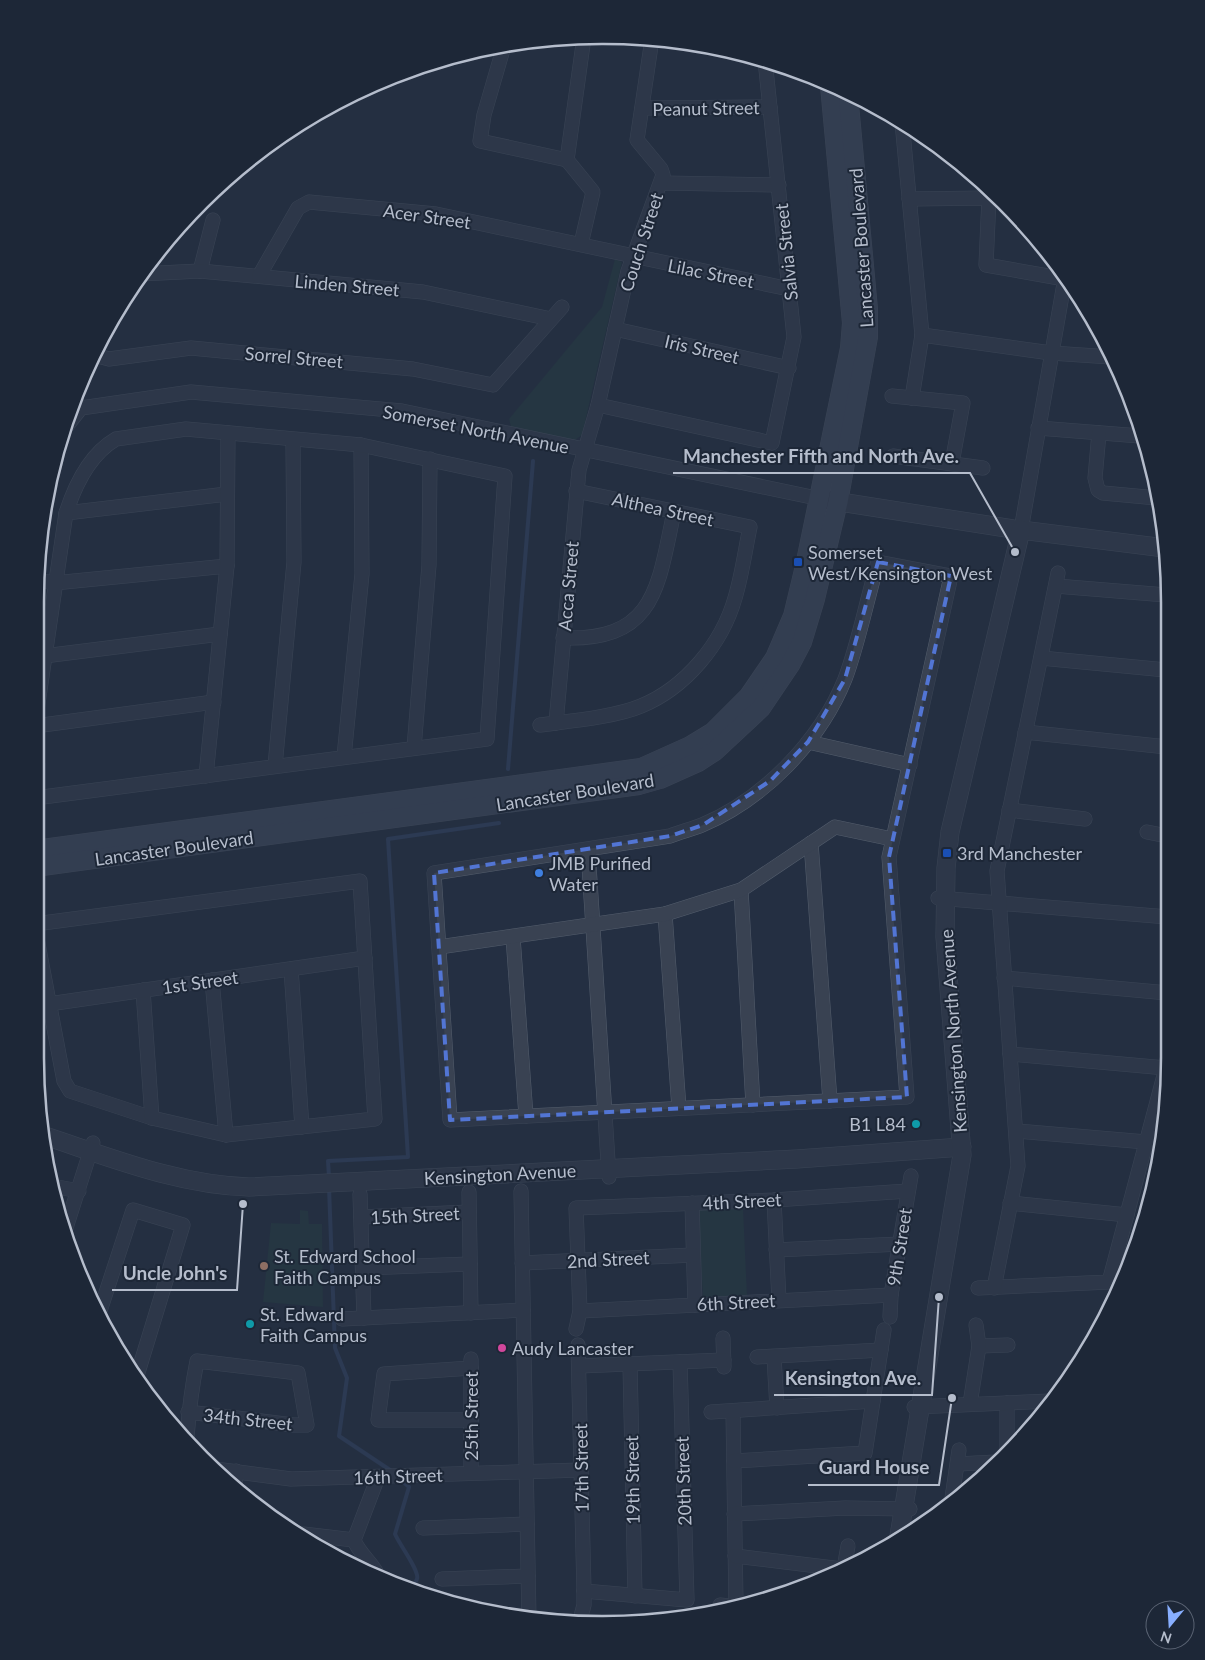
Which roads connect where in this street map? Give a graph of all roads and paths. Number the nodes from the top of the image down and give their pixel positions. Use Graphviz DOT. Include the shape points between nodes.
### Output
graph roads {
  1 [pos="583,45"];
  2 [pos="651,46"];
  3 [pos="502,53"];
  4 [pos="766,68"];
  5 [pos="831,92"];
  6 [pos="849,100"];
  7 [pos="770,107"];
  8 [pos="642,108"];
  9 [pos="905,133"];
  10 [pos="567,160"];
  11 [pos="661,183"];
  12 [pos="779,185"];
  13 [pos="988,198"];
  14 [pos="909,199"];
  15 [pos="989,199"];
  16 [pos="213,220"];
  17 [pos="581,244"];
  18 [pos="633,257"];
  19 [pos="200,271"];
  20 [pos="151,273"];
  21 [pos="259,276"];
  22 [pos="1056,277"];
  23 [pos="1063,287"];
  24 [pos="789,288"];
  25 [pos="562,307"];
  26 [pos="551,319"];
  27 [pos="615,329"];
  28 [pos="922,335"];
  29 [pos="1051,353"];
  30 [pos="100,357"];
  31 [pos="1105,357"];
  32 [pos="789,368"];
  33 [pos="892,396"];
  34 [pos="912,398"];
  35 [pos="598,405"];
  36 [pos="79,408"];
  37 [pos="1038,428"];
  38 [pos="228,433"];
  39 [pos="1099,433"];
  40 [pos="1136,436"];
  41 [pos="293,440"];
  42 [pos="361,445"];
  43 [pos="585,451"];
  44 [pos="893,456"];
  45 [pos="430,459"];
  46 [pos="952,464"];
  47 [pos="983,468"];
  48 [pos="576,491"];
  49 [pos="227,494"];
  50 [pos="1152,498"];
  51 [pos="829,500"];
  52 [pos="66,512"];
  53 [pos="674,512"];
  54 [pos="1021,530"];
  55 [pos="1158,547"];
  56 [pos="227,566"];
  57 [pos="45,581"];
  58 [pos="54,583"];
  59 [pos="1161,594"];
  60 [pos="220,634"];
  61 [pos="563,638"];
  62 [pos="44,656"];
  63 [pos="1041,658"];
  64 [pos="1161,670"];
  65 [pos="214,702"];
  66 [pos="556,723"];
  67 [pos="44,724"];
  68 [pos="540,725"];
  69 [pos="1025,732"];
  70 [pos="808,742"];
  71 [pos="1161,746"];
  72 [pos="414,748"];
  73 [pos="344,757"];
  74 [pos="910,765"];
  75 [pos="275,766"];
  76 [pos="206,776"];
  77 [pos="44,797"];
  78 [pos="1009,810"];
  79 [pos="1085,819"];
  80 [pos="1147,832"];
  81 [pos="1161,835"];
  82 [pos="892,839"];
  83 [pos="811,843"];
  84 [pos="44,849"];
  85 [pos="588,850"];
  86 [pos="44,866"];
  87 [pos="740,890"];
  88 [pos="942,898"];
  89 [pos="999,903"];
  90 [pos="666,914"];
  91 [pos="1161,917"];
  92 [pos="44,925"];
  93 [pos="593,925"];
  94 [pos="513,936"];
  95 [pos="439,948"];
  96 [pos="365,958"];
  97 [pos="44,969"];
  98 [pos="291,969"];
  99 [pos="1004,978"];
  100 [pos="212,980"];
  101 [pos="143,990"];
  102 [pos="1161,993"];
  103 [pos="51,1003"];
  104 [pos="44,1004"];
  105 [pos="1010,1054"];
  106 [pos="1161,1068"];
  107 [pos="1160,1090"];
  108 [pos="830,1101"];
  109 [pos="753,1105"];
  110 [pos="679,1108"];
  111 [pos="605,1112"];
  112 [pos="526,1116"];
  113 [pos="152,1118"];
  114 [pos="302,1127"];
  115 [pos="1017,1131"];
  116 [pos="226,1135"];
  117 [pos="50,1137"];
  118 [pos="1146,1142"];
  119 [pos="91,1147"];
  120 [pos="962,1147"];
  121 [pos="608,1173"];
  122 [pos="911,1176"];
  123 [pos="521,1183"];
  124 [pos="59,1187"];
  125 [pos="79,1191"];
  126 [pos="908,1191"];
  127 [pos="469,1192"];
  128 [pos="360,1194"];
  129 [pos="774,1200"];
  130 [pos="692,1203"];
  131 [pos="1010,1203"];
  132 [pos="469,1212"];
  133 [pos="1127,1215"];
  134 [pos="361,1217"];
  135 [pos="68,1221"];
  136 [pos="900,1244"];
  137 [pos="776,1250"];
  138 [pos="693,1255"];
  139 [pos="578,1260"];
  140 [pos="522,1263"];
  141 [pos="470,1264"];
  142 [pos="363,1268"];
  143 [pos="978,1288"];
  144 [pos="994,1288"];
  145 [pos="891,1294"];
  146 [pos="779,1300"];
  147 [pos="695,1304"];
  148 [pos="102,1306"];
  149 [pos="523,1310"];
  150 [pos="580,1311"];
  151 [pos="471,1313"];
  152 [pos="890,1317"];
  153 [pos="364,1318"];
  154 [pos="342,1319"];
  155 [pos="976,1325"];
  156 [pos="576,1329"];
  157 [pos="884,1330"];
  158 [pos="723,1338"];
  159 [pos="578,1345"];
  160 [pos="1008,1345"];
  161 [pos="979,1346"];
  162 [pos="881,1350"];
  163 [pos="756,1357"];
  164 [pos="774,1357"];
  165 [pos="680,1362"];
  166 [pos="630,1364"];
  167 [pos="579,1366"];
  168 [pos="139,1369"];
  169 [pos="873,1401"];
  170 [pos="1043,1401"];
  171 [pos="1007,1403"];
  172 [pos="970,1404"];
  173 [pos="918,1406"];
  174 [pos="777,1408"];
  175 [pos="733,1411"];
  176 [pos="188,1412"];
  177 [pos="711,1412"];
  178 [pos="471,1420"];
  179 [pos="187,1432"];
  180 [pos="1007,1443"];
  181 [pos="959,1450"];
  182 [pos="734,1461"];
  183 [pos="988,1462"];
  184 [pos="958,1464"];
  185 [pos="225,1470"];
  186 [pos="582,1470"];
  187 [pos="236,1471"];
  188 [pos="526,1471"];
  189 [pos="471,1473"];
  190 [pos="382,1477"];
  191 [pos="236,1479"];
  192 [pos="953,1493"];
  193 [pos="907,1509"];
  194 [pos="734,1514"];
  195 [pos="527,1524"];
  196 [pos="423,1528"];
  197 [pos="901,1529"];
  198 [pos="314,1535"];
  199 [pos="354,1540"];
  200 [pos="848,1546"];
  201 [pos="735,1556"];
  202 [pos="845,1561"];
  203 [pos="371,1566"];
  204 [pos="831,1568"];
  205 [pos="528,1576"];
  206 [pos="442,1579"];
  207 [pos="584,1592"];
  208 [pos="635,1596"];
  209 [pos="736,1600"];
  210 [pos="529,1611"];
  211 [pos="581,1615"];
  1 -- 10 [label="street"];
  2 -- 8 [label="street, Couch Street"];
  3 -- 10 [label="street" via="480,141"];
  4 -- 7 [label="street, Salvia Street"];
  5 -- 51 [label="main road, Lancaster Boulevard" via="852,323"];
  6 -- 51 [label="main road, Lancaster Boulevard" via="869,323 862,377"];
  7 -- 8 [label="street, Peanut Street"];
  7 -- 12 [label="street, Salvia Street"];
  8 -- 11 [label="street, Couch Street" via="637,140 661,169"];
  9 -- 14 [label="street"];
  10 -- 17 [label="street" via="593,192"];
  11 -- 12 [label="street"];
  11 -- 18 [label="street, Couch Street"];
  12 -- 24 [label="street, Salvia Street"];
  13 -- 14 [label="street"];
  14 -- 28 [label="street"];
  15 -- 22 [label="street" via="986,265"];
  16 -- 19 [label="street"];
  17 -- 18 [label="street, Acer Street"];
  17 -- 21 [label="street, Acer Street" via="436,214 309,202 298,208"];
  18 -- 24 [label="street, Lilac Street"];
  18 -- 27 [label="street, Couch Street"];
  19 -- 20 [label="street, Linden Street"];
  19 -- 21 [label="street, Linden Street"];
  21 -- 26 [label="street, Linden Street" via="423,292"];
  23 -- 29 [label="street"];
  24 -- 32 [label="street, Salvia Street" via="794,337"];
  25 -- 26 [label="street"];
  26 -- 30 [label="street, Sorrel Street" via="494,385 413,369 191,348 109,359"];
  27 -- 32 [label="street, Iris Street"];
  27 -- 35 [label="street, Couch Street"];
  28 -- 29 [label="street"];
  28 -- 34 [label="street"];
  29 -- 31 [label="street"];
  29 -- 37 [label="street"];
  32 -- 35 [label="street, Salvia Street" via="772,443"];
  33 -- 34 [label="street"];
  34 -- 46 [label="street" via="964,403"];
  35 -- 43 [label="street, Couch Street"];
  36 -- 43 [label="street, Somerset North Avenue" via="200,392 402,411"];
  37 -- 39 [label="street"];
  37 -- 54 [label="street"];
  38 -- 41 [label="street"];
  38 -- 49 [label="street"];
  38 -- 52 [label="street" via="186,430 116,439 106,445 75,486"];
  39 -- 40 [label="street"];
  39 -- 50 [label="street" via="1095,478 1098,490"];
  41 -- 42 [label="street"];
  41 -- 75 [label="street" via="294,562"];
  42 -- 45 [label="street"];
  42 -- 73 [label="street" via="362,574"];
  43 -- 48 [label="street, Acca Street"];
  43 -- 51 [label="street, Somerset North Avenue"];
  44 -- 46 [label="street"];
  45 -- 72 [label="street" via="429,565"];
  45 -- 72 [label="street" via="505,476 487,739"];
  46 -- 47 [label="street"];
  48 -- 53 [label="street, Althea Street"];
  48 -- 61 [label="street, Acca Street"];
  49 -- 52 [label="street"];
  49 -- 56 [label="street"];
  51 -- 54 [label="street"];
  51 -- 84 [label="main road, Lancaster Boulevard" via="793,616 775,658 734,713 702,740 675,754 642,768"];
  51 -- 86 [label="main road, Lancaster Boulevard" via="815,598 802,642 761,708 715,751 698,762 638,785"];
  52 -- 58 [label="street"];
  53 -- 61 [label="street" via="658,583 648,604 612,634"];
  53 -- 66 [label="street, Althea Street" via="750,527 735,598 725,625 686,676 662,696 640,707"];
  54 -- 55 [label="street"];
  54 -- 88 [label="street, Kensington North Avenue" via="950,832"];
  56 -- 58 [label="street"];
  56 -- 60 [label="street"];
  57 -- 58 [label="street"];
  58 -- 62 [label="street"];
  59 -- 63 [label="street" via="1057,579"];
  60 -- 62 [label="street"];
  60 -- 65 [label="street"];
  61 -- 66 [label="street, Acca Street"];
  63 -- 64 [label="street"];
  63 -- 69 [label="street"];
  65 -- 67 [label="street"];
  65 -- 76 [label="street"];
  66 -- 68 [label="street"];
  69 -- 71 [label="street"];
  69 -- 78 [label="street"];
  70 -- 74 [label="street"];
  70 -- 74 [label="street" via="845,679 878,562 951,576"];
  70 -- 85 [label="street" via="770,781 703,825 670,836"];
  72 -- 73 [label="street"];
  73 -- 75 [label="street"];
  74 -- 82 [label="street"];
  75 -- 76 [label="street"];
  76 -- 77 [label="street"];
  78 -- 79 [label="street"];
  78 -- 89 [label="street" via="997,870"];
  80 -- 81 [label="street"];
  82 -- 83 [label="street" via="835,827"];
  82 -- 108 [label="street" via="888,857 907,1097"];
  83 -- 87 [label="street"];
  83 -- 108 [label="street"];
  85 -- 93 [label="street"];
  85 -- 95 [label="street" via="434,873"];
  87 -- 90 [label="street"];
  87 -- 109 [label="street"];
  88 -- 89 [label="street"];
  88 -- 120 [label="street, Kensington North Avenue"];
  89 -- 91 [label="street"];
  89 -- 99 [label="street"];
  90 -- 93 [label="street"];
  90 -- 110 [label="street"];
  92 -- 96 [label="street" via="360,881"];
  93 -- 94 [label="street"];
  93 -- 111 [label="street"];
  94 -- 95 [label="street"];
  94 -- 112 [label="street"];
  95 -- 112 [label="street" via="450,1120"];
  96 -- 98 [label="street, 1st Street"];
  96 -- 114 [label="street" via="375,1119"];
  97 -- 103 [label="street"];
  98 -- 100 [label="street, 1st Street"];
  98 -- 114 [label="street"];
  99 -- 102 [label="street"];
  99 -- 105 [label="street"];
  100 -- 101 [label="street, 1st Street"];
  100 -- 116 [label="street"];
  101 -- 103 [label="street, 1st Street"];
  101 -- 113 [label="street"];
  103 -- 104 [label="street, 1st Street"];
  103 -- 113 [label="street" via="64,1081 70,1091"];
  105 -- 106 [label="street"];
  105 -- 115 [label="street"];
  107 -- 118 [label="street"];
  108 -- 109 [label="street"];
  109 -- 110 [label="street"];
  110 -- 111 [label="street"];
  111 -- 112 [label="street"];
  111 -- 121 [label="street"];
  113 -- 116 [label="street"];
  114 -- 116 [label="street"];
  115 -- 118 [label="street"];
  115 -- 131 [label="street" via="1018,1166"];
  117 -- 119 [label="street, Kensington Avenue"];
  118 -- 133 [label="street"];
  119 -- 123 [label="street, Kensington Avenue" via="186,1180 218,1186"];
  119 -- 125 [label="street"];
  120 -- 121 [label="street, Kensington Avenue"];
  120 -- 173 [label="street, Kensington North Avenue"];
  121 -- 123 [label="street, Kensington Avenue"];
  122 -- 126 [label="street, 9th Street"];
  123 -- 140 [label="street"];
  124 -- 125 [label="street"];
  125 -- 135 [label="street"];
  126 -- 129 [label="street, 4th Street"];
  126 -- 136 [label="street, 9th Street"];
  127 -- 132 [label="street"];
  128 -- 134 [label="street"];
  129 -- 130 [label="street, 4th Street"];
  129 -- 137 [label="street"];
  130 -- 138 [label="street"];
  130 -- 139 [label="street, 4th Street" via="576,1208"];
  131 -- 133 [label="street"];
  131 -- 144 [label="street"];
  132 -- 134 [label="street, 15th Street"];
  132 -- 141 [label="street"];
  133 -- 144 [label="street" via="1109,1282"];
  134 -- 142 [label="street"];
  136 -- 137 [label="street"];
  136 -- 145 [label="street, 9th Street"];
  137 -- 146 [label="street"];
  138 -- 139 [label="street, 2nd Street"];
  138 -- 147 [label="street"];
  139 -- 140 [label="street, 2nd Street"];
  139 -- 150 [label="street"];
  140 -- 149 [label="street"];
  141 -- 142 [label="street"];
  141 -- 151 [label="street"];
  142 -- 153 [label="street"];
  143 -- 144 [label="street"];
  145 -- 146 [label="street, 6th Street"];
  145 -- 152 [label="street, 9th Street"];
  146 -- 147 [label="street, 6th Street"];
  147 -- 150 [label="street, 6th Street"];
  148 -- 168 [label="street" via="133,1210 183,1226"];
  149 -- 151 [label="street"];
  149 -- 188 [label="street"];
  150 -- 156 [label="street"];
  151 -- 153 [label="street"];
  153 -- 154 [label="street"];
  155 -- 161 [label="street"];
  157 -- 162 [label="street"];
  158 -- 165 [label="street" via="724,1364"];
  159 -- 167 [label="street, 17th Street"];
  160 -- 161 [label="street"];
  161 -- 172 [label="street"];
  162 -- 164 [label="street"];
  162 -- 169 [label="street"];
  163 -- 164 [label="street"];
  164 -- 174 [label="street"];
  165 -- 166 [label="street"];
  165 -- 208 [label="street, 20th Street" via="687,1600"];
  166 -- 167 [label="street"];
  166 -- 208 [label="street, 19th Street"];
  167 -- 186 [label="street, 17th Street"];
  169 -- 174 [label="street"];
  169 -- 182 [label="street" via="865,1453"];
  170 -- 171 [label="street"];
  171 -- 172 [label="street"];
  171 -- 180 [label="street"];
  172 -- 173 [label="street"];
  173 -- 193 [label="street, Kensington North Avenue"];
  174 -- 175 [label="street"];
  175 -- 177 [label="street"];
  175 -- 182 [label="street"];
  176 -- 176 [label="street, 34th Street" via="197,1361 298,1373 307,1425"];
  176 -- 179 [label="street"];
  178 -- 178 [label="street, 25th Street" via="471,1364 384,1374 378,1420"];
  178 -- 189 [label="street, 25th Street"];
  181 -- 184 [label="street"];
  182 -- 194 [label="street"];
  183 -- 184 [label="street"];
  184 -- 192 [label="street"];
  185 -- 187 [label="street, 16th Street"];
  186 -- 188 [label="street, 16th Street"];
  186 -- 207 [label="street, 17th Street"];
  187 -- 190 [label="street, 16th Street" via="291,1479"];
  187 -- 191 [label="street"];
  188 -- 189 [label="street, 16th Street"];
  188 -- 195 [label="street"];
  189 -- 190 [label="street, 16th Street"];
  190 -- 199 [label="street"];
  193 -- 194 [label="street" via="845,1508"];
  193 -- 197 [label="street, Kensington North Avenue"];
  194 -- 201 [label="street"];
  195 -- 196 [label="street"];
  195 -- 205 [label="street"];
  198 -- 199 [label="street"];
  199 -- 203 [label="street" via="358,1552"];
  200 -- 202 [label="street"];
  201 -- 204 [label="street"];
  201 -- 209 [label="street"];
  205 -- 206 [label="street"];
  205 -- 210 [label="street"];
  207 -- 208 [label="street"];
  207 -- 211 [label="street, 17th Street"];
}
